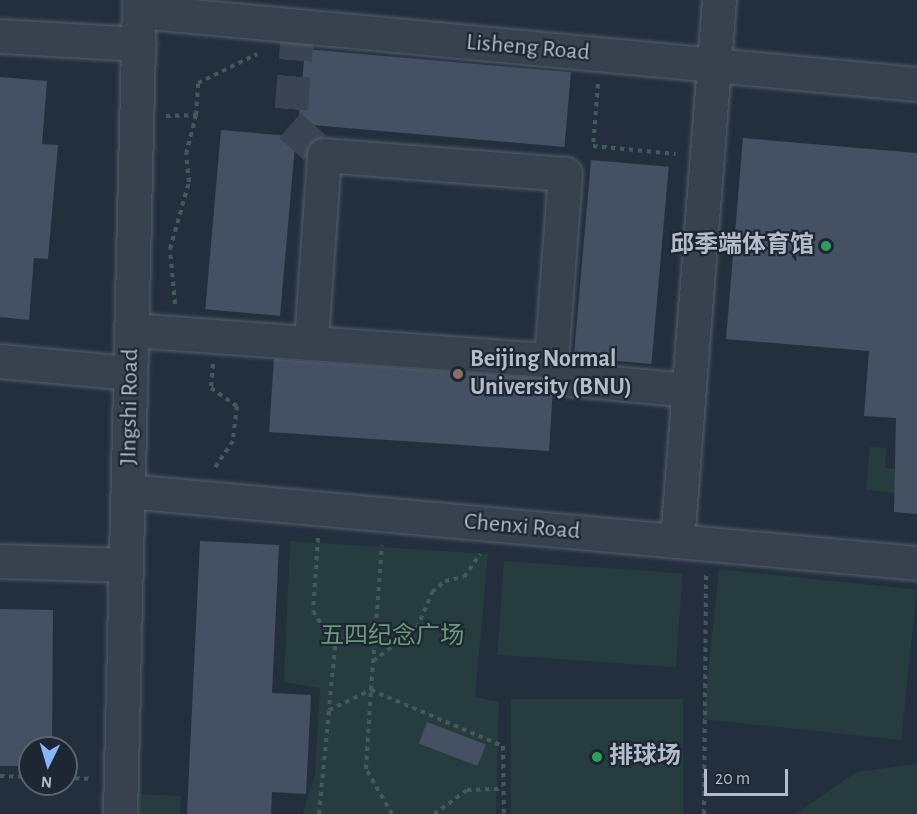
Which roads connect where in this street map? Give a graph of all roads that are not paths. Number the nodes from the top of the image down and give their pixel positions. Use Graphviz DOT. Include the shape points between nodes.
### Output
graph roads {
  1 [pos="719,0"];
  2 [pos="139,5"];
  3 [pos="0,36"];
  4 [pos="139,44"];
  5 [pos="713,66"];
  6 [pos="917,84"];
  7 [pos="132,330"];
  8 [pos="311,343"];
  9 [pos="551,360"];
  10 [pos="0,361"];
  11 [pos="130,373"];
  12 [pos="688,390"];
  13 [pos="128,491"];
  14 [pos="691,543"];
  15 [pos="0,561"];
  16 [pos="917,563"];
  17 [pos="126,565"];
  18 [pos="120,814"];
  1 -- 5 [label="street"];
  2 -- 4 [label="street, JIngshi Road"];
  2 -- 5 [label="street, Lisheng Road"];
  3 -- 4 [label="street"];
  4 -- 7 [label="street, JIngshi Road"];
  5 -- 6 [label="street, Lisheng Road"];
  5 -- 12 [label="street"];
  7 -- 8 [label="street"];
  7 -- 11 [label="street, JIngshi Road"];
  8 -- 9 [label="street"];
  8 -- 9 [label="street" via="324,155 565,174"];
  9 -- 12 [label="street" via="571,380"];
  10 -- 11 [label="street"];
  11 -- 13 [label="street, JIngshi Road"];
  12 -- 14 [label="street"];
  13 -- 14 [label="street, Chenxi Road"];
  13 -- 17 [label="street, JIngshi Road"];
  14 -- 16 [label="street, Chenxi Road"];
  15 -- 17 [label="street"];
  17 -- 18 [label="street, JIngshi Road"];
}
